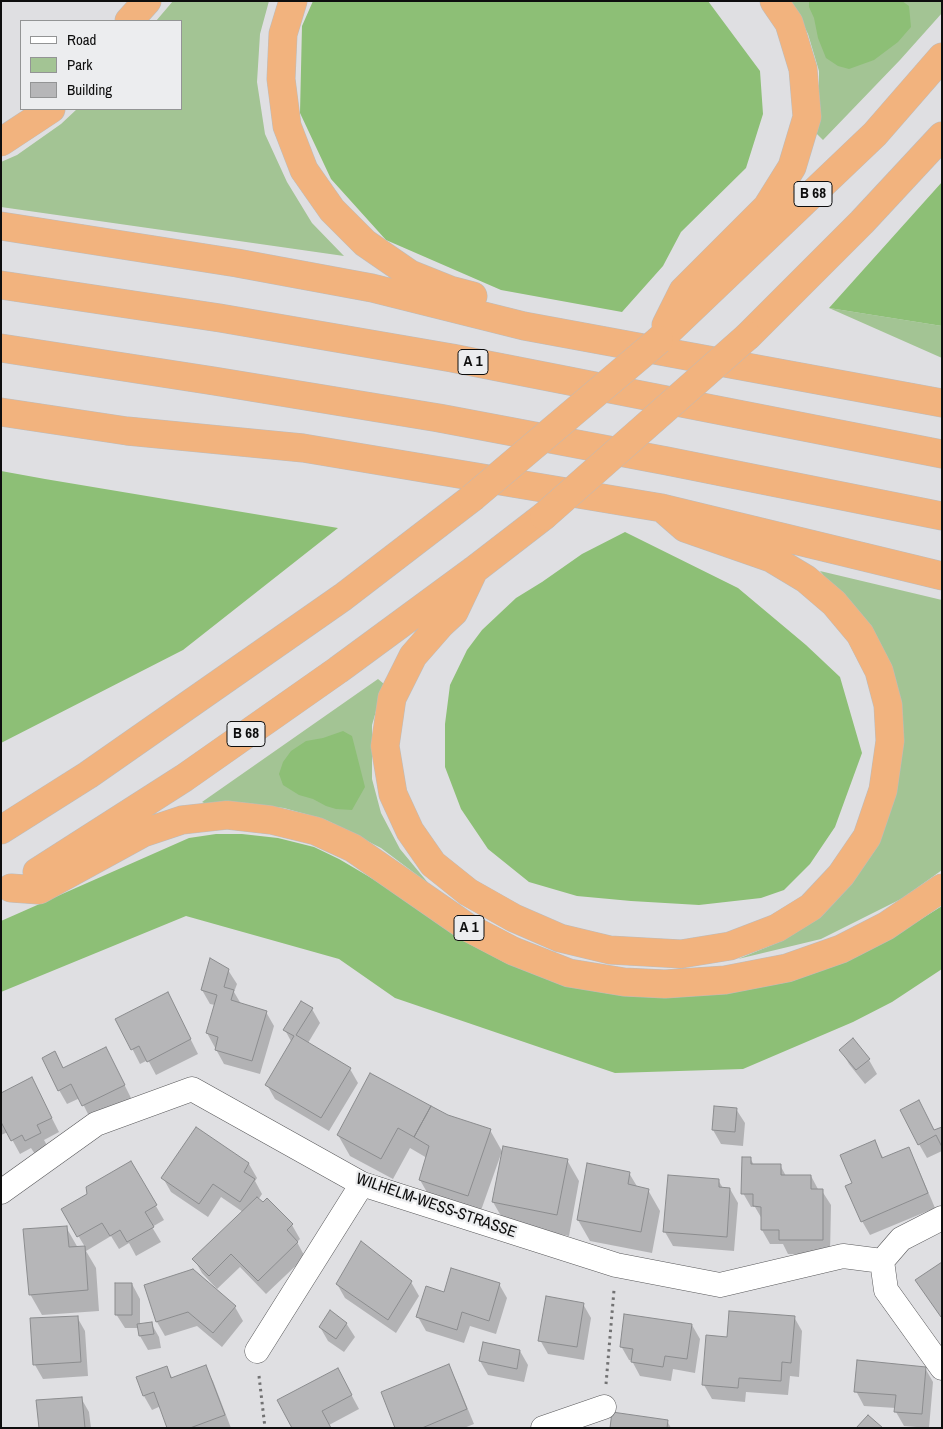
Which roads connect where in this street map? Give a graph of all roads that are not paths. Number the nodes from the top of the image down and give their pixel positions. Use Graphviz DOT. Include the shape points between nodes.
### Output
graph roads {
  1 [pos="147,1"];
  2 [pos="293,1"];
  3 [pos="774,1"];
  4 [pos="131,20"];
  5 [pos="942,57"];
  6 [pos="49,110"];
  7 [pos="942,136"];
  8 [pos="1,142"];
  9 [pos="1,226"];
  10 [pos="1,285"];
  11 [pos="524,326"];
  12 [pos="668,332"];
  13 [pos="1,348"];
  14 [pos="942,403"];
  15 [pos="1,412"];
  16 [pos="942,454"];
  17 [pos="662,508"];
  18 [pos="942,516"];
  19 [pos="474,570"];
  20 [pos="942,576"];
  21 [pos="1,830"];
  22 [pos="942,888"];
  23 [pos="6,891"];
  24 [pos="362,1184"];
  25 [pos="1,1192"];
  26 [pos="942,1218"];
  27 [pos="882,1261"];
  28 [pos="257,1352"];
  29 [pos="942,1368"];
  30 [pos="604,1407"];
  31 [pos="543,1428"];
  1 -- 4 [label="highway"];
  2 -- 11 [label="highway" via="283,34 281,79 287,126 304,170 332,210 365,243 410,274 450,290 491,301"];
  3 -- 12 [label="highway" via="789,24 803,69 806,117 792,167 767,207 683,291"];
  5 -- 12 [label="highway, B 68" via="875,134"];
  6 -- 8 [label="highway"];
  7 -- 19 [label="highway, B 68, bridge" via="748,336 544,516"];
  9 -- 11 [label="highway" via="363,286"];
  10 -- 16 [label="highway, A 1" via="442,356"];
  11 -- 14 [label="highway"];
  12 -- 21 [label="highway, B 68, bridge" via="472,498 343,597 88,775"];
  13 -- 18 [label="highway" via="430,417 667,460"];
  15 -- 17 [label="highway" via="127,431 303,448"];
  17 -- 19 [label="highway" via="685,528 771,558 806,579 834,603 860,634 879,671 888,705 890,741 883,790 867,837 841,875 811,907 777,928 730,946 681,954 610,950 560,938 514,918 468,892 433,864 410,832 393,794 385,746 392,698 413,656 454,612"];
  17 -- 20 [label="highway"];
  19 -- 23 [label="highway, B 68" via="184,778"];
  22 -- 23 [label="highway, A 1" via="886,926 841,949 787,968 725,980 665,984 624,982 569,972 513,951 467,927 353,848 316,831 271,820 227,815 182,820 143,833 39,890"];
  24 -- 25 [label="street, WILHELM-WESS-STRASSE" via="192,1090 96,1124"];
  24 -- 27 [label="street, WILHELM-WESS-STRASSE" via="616,1265 720,1286 843,1256"];
  24 -- 28 [label="street"];
  26 -- 27 [label="street" via="901,1239"];
  27 -- 29 [label="street" via="886,1290"];
  30 -- 31 [label="street"];
}
